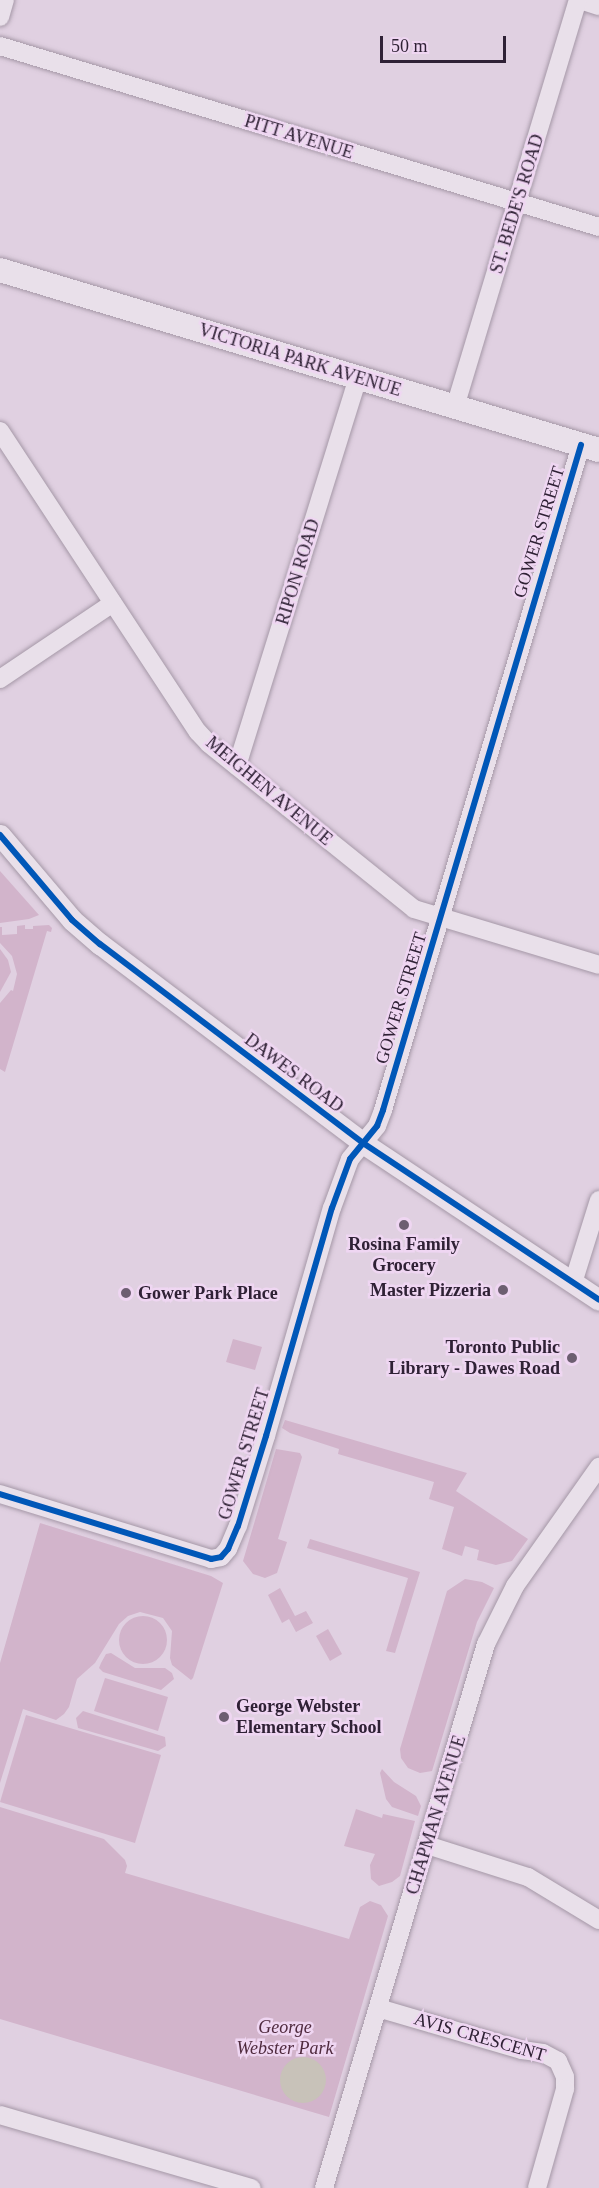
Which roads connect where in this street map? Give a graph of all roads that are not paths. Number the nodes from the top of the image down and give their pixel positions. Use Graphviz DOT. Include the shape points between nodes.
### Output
graph roads {
  1 [pos="5,0"];
  2 [pos="579,0"];
  3 [pos="599,6"];
  4 [pos="0,17"];
  5 [pos="0,46"];
  6 [pos="518,203"];
  7 [pos="599,227"];
  8 [pos="0,270"];
  9 [pos="358,378"];
  10 [pos="456,407"];
  11 [pos="0,431"];
  12 [pos="590,447"];
  13 [pos="113,603"];
  14 [pos="0,679"];
  15 [pos="237,766"];
  16 [pos="0,835"];
  17 [pos="441,918"];
  18 [pos="599,965"];
  19 [pos="363,1143"];
  20 [pos="599,1200"];
  21 [pos="573,1283"];
  22 [pos="599,1300"];
  23 [pos="599,1467"];
  24 [pos="0,1494"];
  25 [pos="427,1845"];
  26 [pos="599,1920"];
  27 [pos="378,2008"];
  28 [pos="0,2115"];
  29 [pos="252,2188"];
  30 [pos="324,2188"];
  31 [pos="537,2188"];
  1 -- 4 [label="street"];
  2 -- 3 [label="street"];
  2 -- 6 [label="street, ST. BEDE'S ROAD"];
  5 -- 6 [label="street, PITT AVENUE"];
  6 -- 7 [label="street, PITT AVENUE"];
  6 -- 10 [label="street, ST. BEDE'S ROAD"];
  8 -- 9 [label="main road, VICTORIA PARK AVENUE"];
  9 -- 10 [label="main road, VICTORIA PARK AVENUE"];
  9 -- 15 [label="street, RIPON ROAD"];
  10 -- 12 [label="main road, VICTORIA PARK AVENUE"];
  11 -- 13 [label="street, MEIGHEN AVENUE"];
  12 -- 17 [label="street, GOWER STREET"];
  13 -- 14 [label="street"];
  13 -- 15 [label="street, MEIGHEN AVENUE" via="198,732"];
  15 -- 17 [label="street, MEIGHEN AVENUE" via="414,909"];
  16 -- 19 [label="street, DAWES ROAD" via="72,920 100,944"];
  17 -- 18 [label="street, MEIGHEN AVENUE"];
  17 -- 19 [label="street, GOWER STREET" via="383,1110 377,1126"];
  19 -- 21 [label="street, DAWES ROAD"];
  19 -- 24 [label="street, GOWER STREET" via="350,1159 332,1208 238,1526 221,1557 211,1559"];
  20 -- 21 [label="street"];
  21 -- 22 [label="street, DAWES ROAD"];
  23 -- 25 [label="street, CHAPMAN AVENUE" via="515,1586 486,1644"];
  25 -- 26 [label="street" via="528,1877"];
  25 -- 27 [label="street, CHAPMAN AVENUE"];
  27 -- 30 [label="street, CHAPMAN AVENUE"];
  27 -- 31 [label="street, AVIS CRESCENT" via="543,2053 558,2061 565,2077 565,2090"];
  28 -- 29 [label="street"];
}
